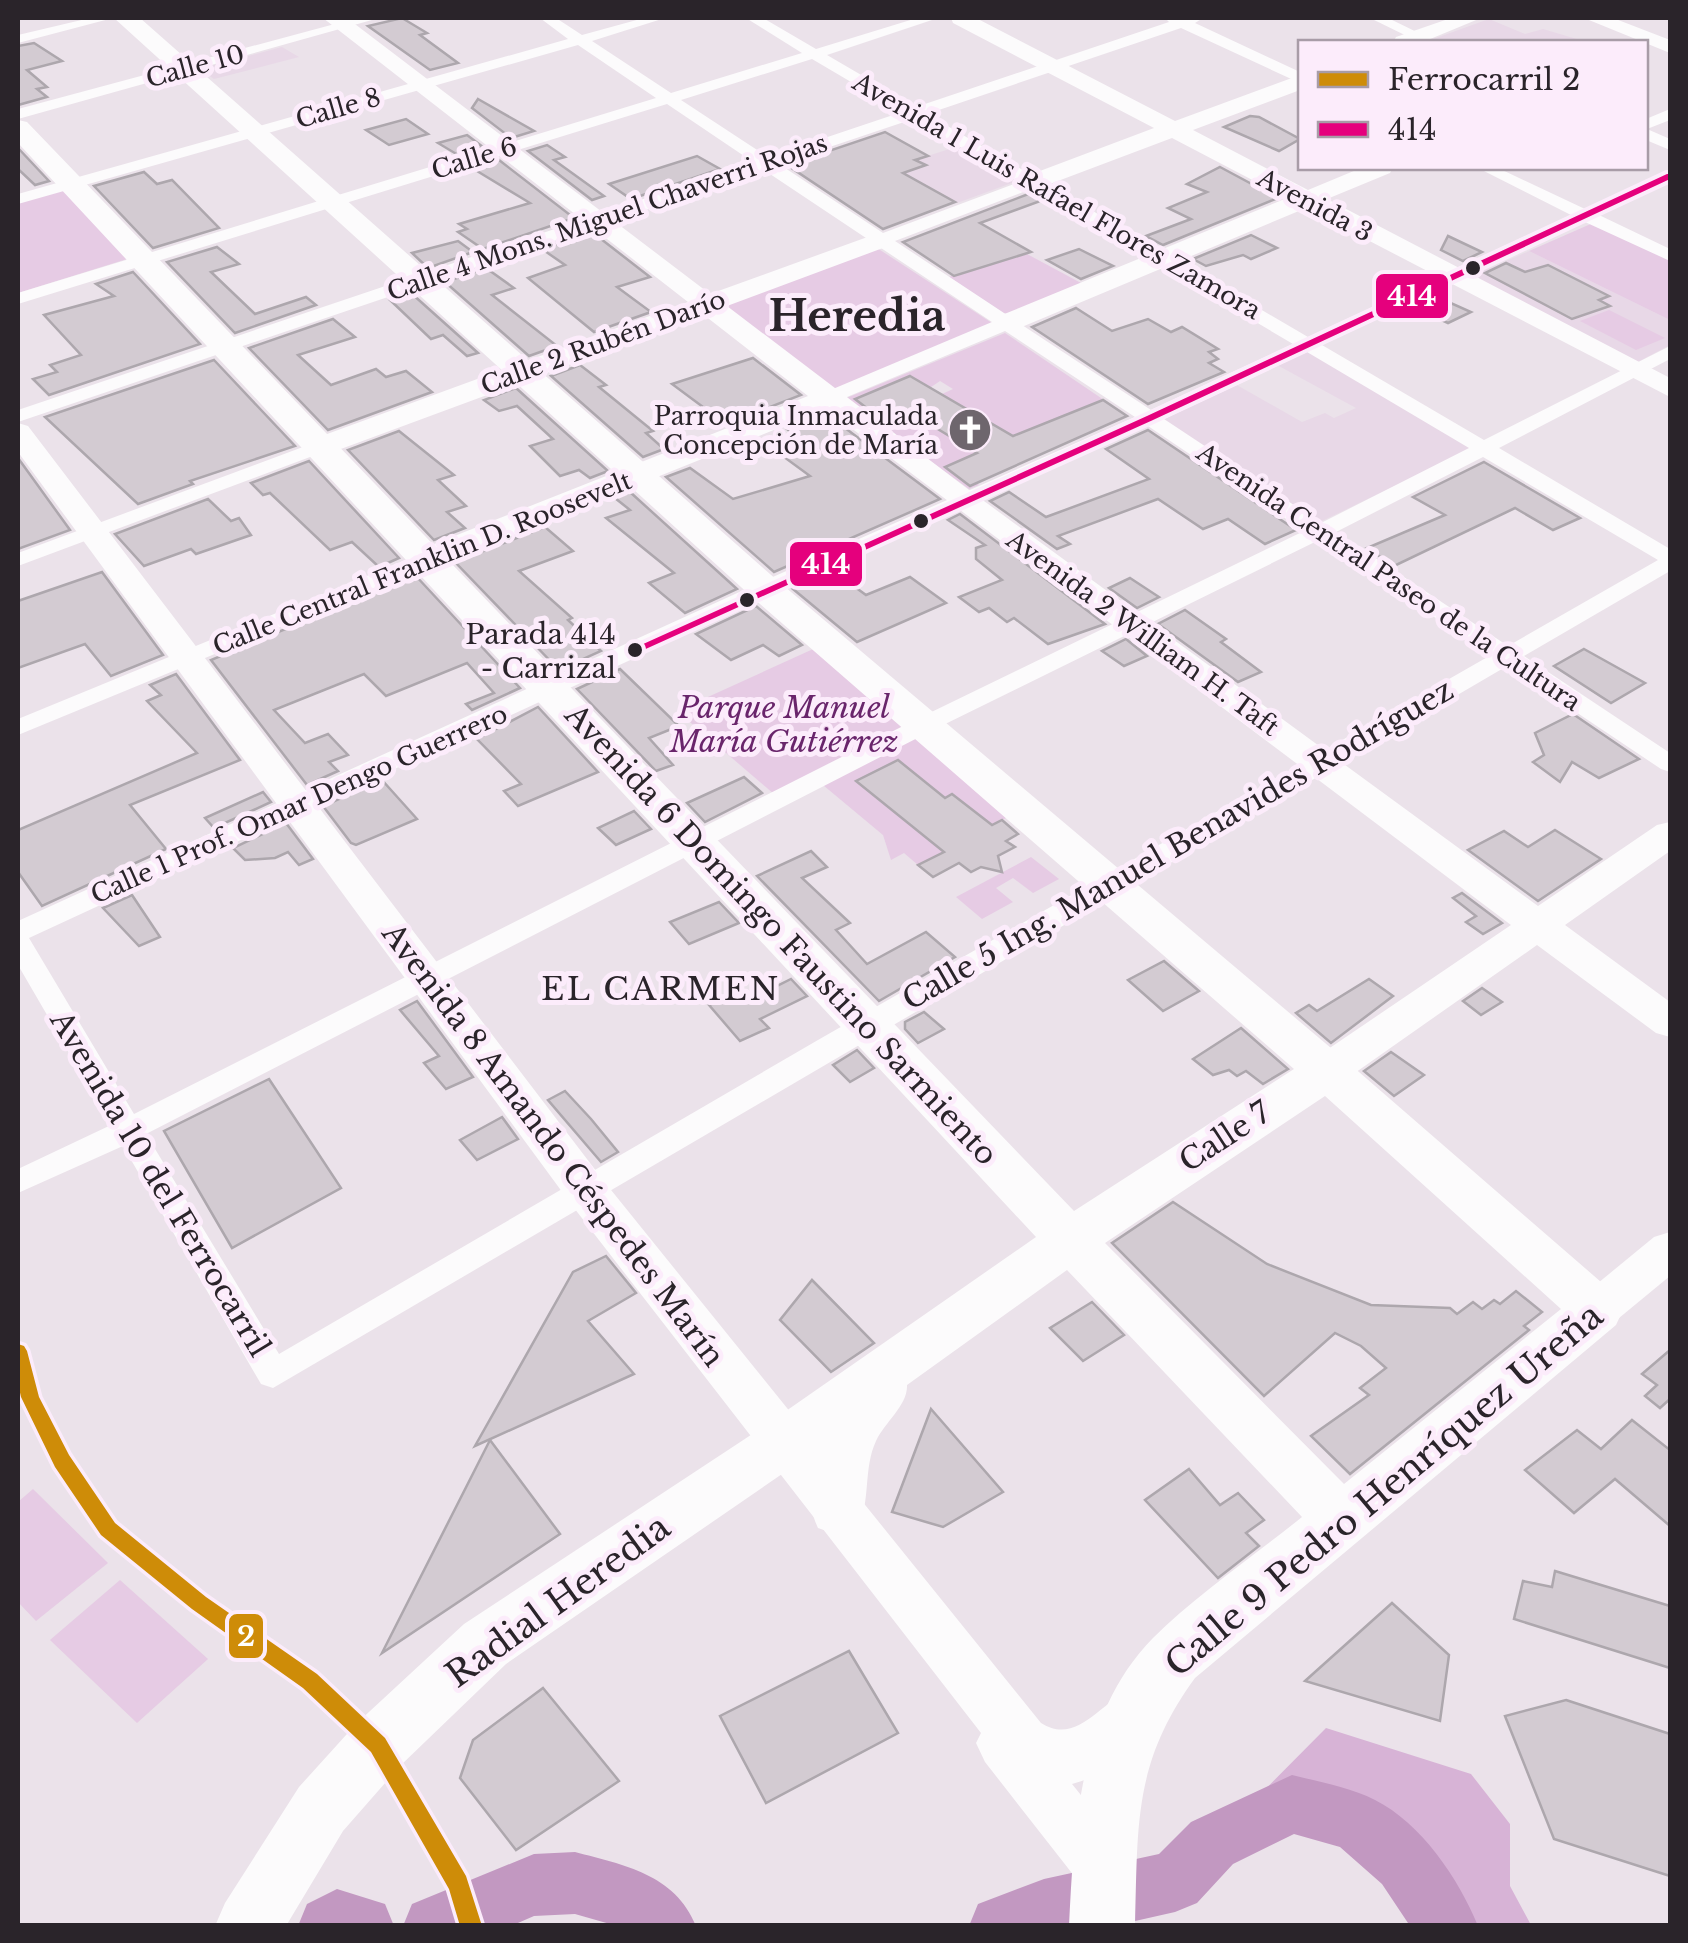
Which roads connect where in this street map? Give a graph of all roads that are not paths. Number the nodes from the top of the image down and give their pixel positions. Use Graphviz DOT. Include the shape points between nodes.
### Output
graph roads {
  1 [pos="106,18"];
  2 [pos="126,18"];
  3 [pos="372,18"];
  4 [pos="547,18"];
  5 [pos="658,18"];
  6 [pos="753,18"];
  7 [pos="931,18"];
  8 [pos="961,18"];
  9 [pos="1377,18"];
  10 [pos="1470,18"];
  11 [pos="1595,18"];
  12 [pos="1182,19"];
  13 [pos="339,21"];
  14 [pos="18,39"];
  15 [pos="580,40"];
  16 [pos="1412,40"];
  17 [pos="1647,40"];
  18 [pos="816,54"];
  19 [pos="1052,66"];
  20 [pos="185,69"];
  21 [pos="1298,79"];
  22 [pos="1298,81"];
  23 [pos="421,84"];
  24 [pos="669,99"];
  25 [pos="914,112"];
  26 [pos="18,114"];
  27 [pos="18,128"];
  28 [pos="1173,130"];
  29 [pos="254,132"];
  30 [pos="503,149"];
  31 [pos="766,163"];
  32 [pos="1376,170"];
  33 [pos="1490,170"];
  34 [pos="1670,176"];
  35 [pos="1033,182"];
  36 [pos="70,184"];
  37 [pos="18,199"];
  38 [pos="1304,200"];
  39 [pos="333,201"];
  40 [pos="1583,216"];
  41 [pos="596,221"];
  42 [pos="882,240"];
  43 [pos="1670,256"];
  44 [pos="1163,258"];
  45 [pos="143,261"];
  46 [pos="1450,276"];
  47 [pos="420,281"];
  48 [pos="18,299"];
  49 [pos="706,305"];
  50 [pos="1008,324"];
  51 [pos="1306,343"];
  52 [pos="225,348"];
  53 [pos="1670,352"];
  54 [pos="1634,370"];
  55 [pos="520,372"];
  56 [pos="1670,389"];
  57 [pos="828,398"];
  58 [pos="18,416"];
  59 [pos="1150,418"];
  60 [pos="18,432"];
  61 [pos="319,447"];
  62 [pos="1486,449"];
  63 [pos="636,475"];
  64 [pos="962,500"];
  65 [pos="1320,532"];
  66 [pos="90,534"];
  67 [pos="425,559"];
  68 [pos="18,560"];
  69 [pos="1670,560"];
  70 [pos="765,589"];
  71 [pos="1130,624"];
  72 [pos="1506,655"];
  73 [pos="188,659"];
  74 [pos="549,690"];
  75 [pos="924,725"];
  76 [pos="18,728"];
  77 [pos="1319,763"];
  78 [pos="1670,764"];
  79 [pos="296,805"];
  80 [pos="1670,834"];
  81 [pos="694,843"];
  82 [pos="1110,885"];
  83 [pos="1537,924"];
  84 [pos="18,932"];
  85 [pos="18,943"];
  86 [pos="426,980"];
  87 [pos="1670,1023"];
  88 [pos="868,1026"];
  89 [pos="1327,1071"];
  90 [pos="126,1131"];
  91 [pos="18,1182"];
  92 [pos="587,1192"];
  93 [pos="1070,1240"];
  94 [pos="1670,1250"];
  95 [pos="1597,1310"];
  96 [pos="913,1354"];
  97 [pos="273,1374"];
  98 [pos="783,1444"];
  99 [pos="723,1485"];
  100 [pos="838,1510"];
  101 [pos="1342,1520"];
  102 [pos="1134,1714"];
  103 [pos="1102,1889"];
  104 [pos="249,1924"];
  1 -- 14 [label="street"];
  2 -- 20 [label="main road"];
  3 -- 13 [label="street, Calle 10"];
  4 -- 15 [label="street, Avenida Central Paseo de la Cultura"];
  5 -- 15 [label="street, Calle 8"];
  6 -- 18 [label="street, Avenida 1 Luis Rafael Flores Zamora"];
  7 -- 18 [label="street, Calle 6"];
  8 -- 19 [label="street, Avenida 3"];
  9 -- 16 [label="street"];
  10 -- 16 [label="street"];
  11 -- 17 [label="street"];
  12 -- 19 [label="street, Calle 4 Mons. Miguel Chaverri Rojas"];
  12 -- 21 [label="street"];
  13 -- 20 [label="street, Calle 10"];
  13 -- 23 [label="street, Avenida 2 William H. Taft"];
  15 -- 23 [label="street, Calle 8"];
  15 -- 24 [label="street, Avenida Central Paseo de la Cultura"];
  18 -- 24 [label="street, Calle 6"];
  18 -- 25 [label="street, Avenida 1 Luis Rafael Flores Zamora"];
  19 -- 25 [label="street, Calle 4 Mons. Miguel Chaverri Rojas"];
  19 -- 28 [label="street, Avenida 3"];
  20 -- 26 [label="street, Calle 10"];
  20 -- 29 [label="main road"];
  22 -- 28 [label="street, Calle 2 Rubén Darío"];
  23 -- 29 [label="street, Calle 8"];
  23 -- 30 [label="street, Avenida 2 William H. Taft"];
  24 -- 30 [label="street, Calle 6"];
  24 -- 31 [label="street, Avenida Central Paseo de la Cultura"];
  25 -- 31 [label="street, Calle 4 Mons. Miguel Chaverri Rojas"];
  25 -- 35 [label="street, Avenida 1 Luis Rafael Flores Zamora"];
  27 -- 36 [label="main road, Avenida 6 Domingo Faustino Sarmiento"];
  28 -- 35 [label="street, Calle 2 Rubén Darío"];
  28 -- 38 [label="street, Avenida 3"];
  29 -- 36 [label="street, Calle 8"];
  29 -- 39 [label="main road"];
  30 -- 39 [label="street, Calle 6"];
  30 -- 41 [label="street, Avenida 2 William H. Taft"];
  31 -- 41 [label="street, Calle 4 Mons. Miguel Chaverri Rojas"];
  31 -- 42 [label="street, Avenida Central Paseo de la Cultura"];
  32 -- 38 [label="street, Calle Central Franklin D. Roosevelt"];
  33 -- 40 [label="street"];
  34 -- 40 [label="street, Calle 1 Prof. Omar Dengo Guerrero"];
  35 -- 42 [label="street, Calle 2 Rubén Darío"];
  35 -- 44 [label="street, Avenida 1 Luis Rafael Flores Zamora"];
  36 -- 37 [label="street, Calle 8"];
  36 -- 45 [label="main road, Avenida 6 Domingo Faustino Sarmiento"];
  38 -- 44 [label="street, Calle Central Franklin D. Roosevelt"];
  38 -- 46 [label="street, Avenida 3"];
  39 -- 45 [label="street, Calle 6"];
  39 -- 47 [label="main road"];
  40 -- 43 [label="street"];
  40 -- 46 [label="street, Calle 1 Prof. Omar Dengo Guerrero"];
  41 -- 47 [label="street, Calle 4 Mons. Miguel Chaverri Rojas"];
  41 -- 49 [label="street, Avenida 2 William H. Taft"];
  42 -- 49 [label="street, Calle 2 Rubén Darío"];
  42 -- 50 [label="street, Avenida Central Paseo de la Cultura"];
  44 -- 50 [label="street, Calle Central Franklin D. Roosevelt"];
  44 -- 51 [label="street, Avenida 1 Luis Rafael Flores Zamora"];
  45 -- 48 [label="street, Calle 6"];
  45 -- 52 [label="main road, Avenida 6 Domingo Faustino Sarmiento"];
  46 -- 51 [label="street, Calle 1 Prof. Omar Dengo Guerrero"];
  46 -- 54 [label="street, Avenida 3"];
  47 -- 52 [label="street, Calle 4 Mons. Miguel Chaverri Rojas"];
  47 -- 55 [label="main road"];
  49 -- 55 [label="street, Calle 2 Rubén Darío"];
  49 -- 57 [label="street, Avenida 2 William H. Taft"];
  50 -- 57 [label="street, Calle Central Franklin D. Roosevelt"];
  50 -- 59 [label="street, Avenida Central Paseo de la Cultura"];
  51 -- 59 [label="street, Calle 1 Prof. Omar Dengo Guerrero"];
  51 -- 62 [label="street, Avenida 1 Luis Rafael Flores Zamora"];
  52 -- 58 [label="street, Calle 4 Mons. Miguel Chaverri Rojas"];
  52 -- 61 [label="main road, Avenida 6 Domingo Faustino Sarmiento"];
  53 -- 54 [label="street"];
  54 -- 56 [label="street, Avenida 3"];
  54 -- 62 [label="street"];
  55 -- 61 [label="street, Calle 2 Rubén Darío"];
  55 -- 63 [label="main road"];
  57 -- 63 [label="street, Calle Central Franklin D. Roosevelt"];
  57 -- 64 [label="street, Avenida 2 William H. Taft"];
  59 -- 64 [label="street, Calle 1 Prof. Omar Dengo Guerrero"];
  59 -- 65 [label="street, Avenida Central Paseo de la Cultura"];
  60 -- 66 [label="street, Avenida 8 Amando Céspedes Marín"];
  61 -- 66 [label="street, Calle 2 Rubén Darío"];
  61 -- 67 [label="main road, Avenida 6 Domingo Faustino Sarmiento"];
  62 -- 65 [label="street"];
  62 -- 69 [label="street, Avenida 1 Luis Rafael Flores Zamora"];
  63 -- 67 [label="street, Calle Central Franklin D. Roosevelt"];
  63 -- 70 [label="main road"];
  64 -- 70 [label="street, Calle 1 Prof. Omar Dengo Guerrero"];
  64 -- 71 [label="street, Avenida 2 William H. Taft"];
  65 -- 71 [label="street"];
  65 -- 72 [label="street, Avenida Central Paseo de la Cultura"];
  66 -- 68 [label="street, Calle 2 Rubén Darío"];
  66 -- 73 [label="street, Avenida 8 Amando Céspedes Marín"];
  67 -- 73 [label="street, Calle Central Franklin D. Roosevelt"];
  67 -- 74 [label="main road, Avenida 6 Domingo Faustino Sarmiento"];
  69 -- 72 [label="street, Calle 5 Ing. Manuel Benavides Rodríguez"];
  70 -- 74 [label="street, Calle 1 Prof. Omar Dengo Guerrero"];
  70 -- 75 [label="main road"];
  71 -- 75 [label="street"];
  71 -- 77 [label="street, Avenida 2 William H. Taft"];
  72 -- 77 [label="street, Calle 5 Ing. Manuel Benavides Rodríguez"];
  72 -- 78 [label="street, Avenida Central Paseo de la Cultura"];
  73 -- 76 [label="street, Calle Central Franklin D. Roosevelt"];
  73 -- 79 [label="street, Avenida 8 Amando Céspedes Marín"];
  74 -- 79 [label="street, Calle 1 Prof. Omar Dengo Guerrero"];
  74 -- 81 [label="main road, Avenida 6 Domingo Faustino Sarmiento"];
  75 -- 81 [label="street"];
  75 -- 82 [label="main road"];
  77 -- 82 [label="street, Calle 5 Ing. Manuel Benavides Rodríguez"];
  77 -- 83 [label="street, Avenida 2 William H. Taft"];
  79 -- 84 [label="street, Calle 1 Prof. Omar Dengo Guerrero"];
  79 -- 86 [label="street, Avenida 8 Amando Céspedes Marín"];
  80 -- 83 [label="street, Calle 7"];
  81 -- 86 [label="street"];
  81 -- 88 [label="main road, Avenida 6 Domingo Faustino Sarmiento"];
  82 -- 88 [label="street, Calle 5 Ing. Manuel Benavides Rodríguez"];
  82 -- 89 [label="main road"];
  83 -- 87 [label="street, Avenida 2 William H. Taft"];
  83 -- 89 [label="street, Calle 7"];
  85 -- 90 [label="street, Avenida 10 del Ferrocarril"];
  86 -- 90 [label="street"];
  86 -- 92 [label="street, Avenida 8 Amando Céspedes Marín"];
  88 -- 92 [label="street, Calle 5 Ing. Manuel Benavides Rodríguez"];
  88 -- 93 [label="main road, Avenida 6 Domingo Faustino Sarmiento"];
  89 -- 93 [label="main road, Calle 7"];
  89 -- 95 [label="main road"];
  90 -- 91 [label="street"];
  90 -- 97 [label="street, Avenida 10 del Ferrocarril"];
  92 -- 97 [label="street, Calle 5 Ing. Manuel Benavides Rodríguez"];
  92 -- 98 [label="street, Avenida 8 Amando Céspedes Marín"];
  93 -- 96 [label="main road, Calle 7"];
  93 -- 101 [label="main road, Avenida 6 Domingo Faustino Sarmiento"];
  94 -- 95 [label="street, Calle 9 Pedro Henríquez Ureña"];
  95 -- 101 [label="main road, Calle 9 Pedro Henríquez Ureña"];
  96 -- 98 [label="main road, Calle 7"];
  96 -- 100 [label="main road" via="861,1413 848,1438 836,1485"];
  98 -- 99 [label="main road, Radial Heredia"];
  98 -- 100 [label="street, Avenida 8 Amando Céspedes Marín"];
  99 -- 103 [label="street" via="772,1482 806,1493"];
  99 -- 104 [label="main road, Radial Heredia" via="485,1644 424,1699 321,1809"];
  100 -- 102 [label="street, Avenida 8 Amando Céspedes Marín" via="1022,1742 1041,1757 1061,1760 1101,1745"];
  101 -- 102 [label="main road, Calle 9 Pedro Henríquez Ureña" via="1174,1658"];
  102 -- 103 [label="main road, Calle 9 Pedro Henríquez Ureña" via="1115,1766"];
}
